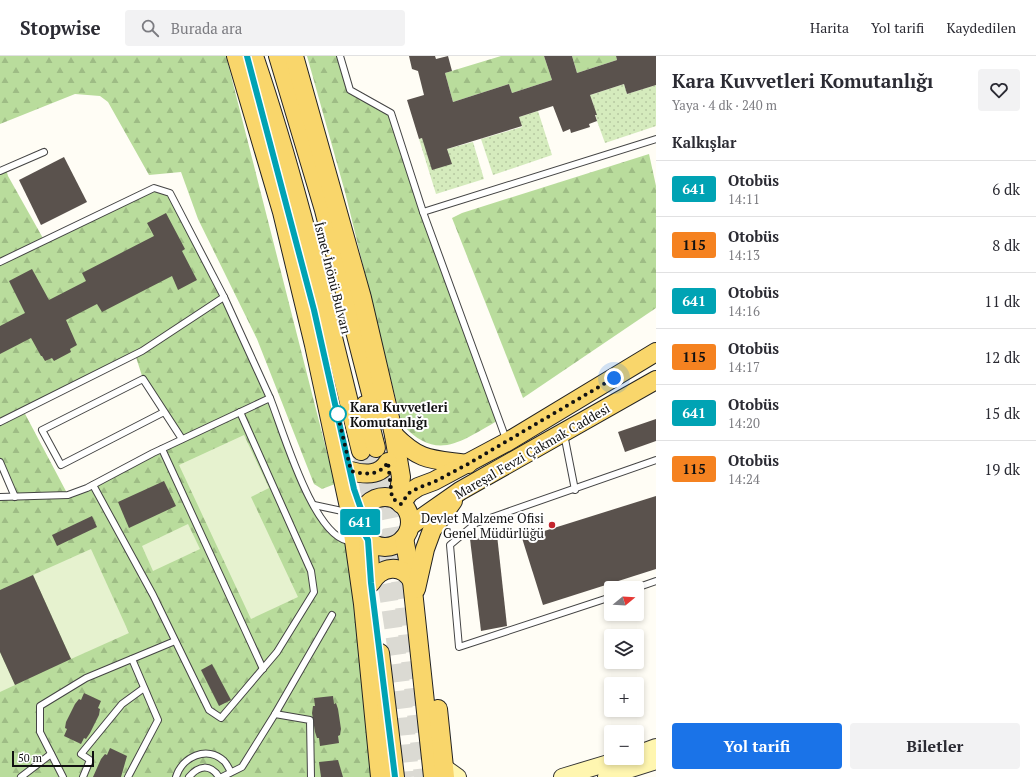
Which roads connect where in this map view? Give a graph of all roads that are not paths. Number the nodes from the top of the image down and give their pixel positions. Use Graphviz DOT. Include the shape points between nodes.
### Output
graph roads {
  1 [pos="236,56"];
  2 [pos="247,56"];
  3 [pos="254,56"];
  4 [pos="278,56"];
  5 [pos="294,56"];
  6 [pos="340,56"];
  7 [pos="293,107"];
  8 [pos="656,139"];
  9 [pos="44,152"];
  10 [pos="0,171"];
  11 [pos="423,212"];
  12 [pos="0,262"];
  13 [pos="224,296"];
  14 [pos="656,352"];
  15 [pos="656,380"];
  16 [pos="270,398"];
  17 [pos="164,412"];
  18 [pos="240,412"];
  19 [pos="0,422"];
  20 [pos="564,432"];
  21 [pos="394,435"];
  22 [pos="182,439"];
  23 [pos="507,442"];
  24 [pos="162,449"];
  25 [pos="656,460"];
  26 [pos="0,462"];
  27 [pos="388,462"];
  28 [pos="468,464"];
  29 [pos="351,471"];
  30 [pos="93,485"];
  31 [pos="575,490"];
  32 [pos="460,491"];
  33 [pos="0,497"];
  34 [pos="15,497"];
  35 [pos="397,501"];
  36 [pos="314,505"];
  37 [pos="358,513"];
  38 [pos="407,532"];
  39 [pos="363,539"];
  40 [pos="412,581"];
  41 [pos="656,581"];
  42 [pos="371,583"];
  43 [pos="644,585"];
  44 [pos="604,599"];
  45 [pos="414,601"];
  46 [pos="332,615"];
  47 [pos="175,641"];
  48 [pos="132,659"];
  49 [pos="263,669"];
  50 [pos="144,688"];
  51 [pos="275,714"];
  52 [pos="656,747"];
  53 [pos="644,751"];
  54 [pos="52,754"];
  55 [pos="656,761"];
  56 [pos="604,764"];
  57 [pos="231,772"];
  58 [pos="445,775"];
  59 [pos="21,777"];
  60 [pos="63,777"];
  61 [pos="83,777"];
  62 [pos="128,777"];
  63 [pos="176,777"];
  64 [pos="189,777"];
  65 [pos="220,777"];
  66 [pos="311,777"];
  67 [pos="380,777"];
  68 [pos="395,777"];
  69 [pos="562,777"];
  70 [pos="606,777"];
  1 -- 37 [label="main road" via="283,219"];
  2 -- 29 [label="main road" via="314,310"];
  3 -- 7 [label="main road, İsmet İnönü Bulvarı" via="369,449"];
  4 -- 7 [label="main road"];
  5 -- 21 [label="main road" via="362,298"];
  6 -- 11 [label="lane" via="350,90 391,113"];
  7 -- 27 [label="main road" via="324,210"];
  8 -- 11 [label="lane"];
  9 -- 10 [label="lane"];
  11 -- 23 [label="lane"];
  12 -- 13 [label="lane" via="154,188 170,193"];
  13 -- 16 [label="lane"];
  13 -- 19 [label="lane" via="142,351"];
  14 -- 23 [label="main road, Mareşal Fevzi Çakmak Caddesi"];
  15 -- 20 [label="main road, Mareşal Fevzi Çakmak Caddesi"];
  16 -- 18 [label="lane"];
  16 -- 36 [label="lane" via="300,480"];
  17 -- 17 [label="lane" via="143,379 42,430 61,465"];
  17 -- 22 [label="lane"];
  18 -- 22 [label="lane"];
  18 -- 49 [label="lane" via="311,571 314,592 277,652"];
  20 -- 31 [label="lane"];
  20 -- 32 [label="main road, Mareşal Fevzi Çakmak Caddesi"];
  21 -- 28 [label="main road" via="426,459"];
  21 -- 35 [label="main road" via="400,477"];
  22 -- 24 [label="lane"];
  23 -- 28 [label="main road, Mareşal Fevzi Çakmak Caddesi"];
  24 -- 30 [label="lane"];
  24 -- 49 [label="lane"];
  25 -- 31 [label="lane"];
  26 -- 34 [label="lane"];
  27 -- 29 [label="main road" via="384,468 371,474"];
  27 -- 35 [label="main road"];
  28 -- 35 [label="main road, Mareşal Fevzi Çakmak Caddesi"];
  29 -- 37 [label="main road"];
  30 -- 34 [label="lane" via="68,495"];
  30 -- 47 [label="lane"];
  31 -- 44 [label="lane" via="476,523 450,545 459,647"];
  32 -- 38 [label="main road, Mareşal Fevzi Çakmak Caddesi"];
  32 -- 45 [label="main road" via="432,530 425,549"];
  33 -- 34 [label="lane"];
  35 -- 37 [label="main road" via="385,497 371,501"];
  35 -- 38 [label="main road" via="409,515"];
  36 -- 37 [label="lane"];
  36 -- 39 [label="lane" via="330,529 346,540"];
  37 -- 39 [label="main road"];
  38 -- 39 [label="main road" via="390,546 383,547"];
  38 -- 40 [label="main road"];
  39 -- 42 [label="main road"];
  39 -- 67 [label="main road" via="363,604"];
  40 -- 42 [label="main road" via="406,572 390,568 374,577"];
  40 -- 45 [label="main road"];
  41 -- 43 [label="lane"];
  42 -- 68 [label="main road"];
  45 -- 58 [label="main road"];
  46 -- 51 [label="lane"];
  47 -- 48 [label="lane"];
  47 -- 49 [label="lane" via="209,710 221,718"];
  48 -- 50 [label="lane"];
  48 -- 54 [label="lane" via="86,678 40,706 40,732"];
  50 -- 61 [label="lane" via="122,704 81,754 90,760"];
  50 -- 62 [label="lane" via="158,720"];
  51 -- 57 [label="lane" via="242,767"];
  51 -- 66 [label="lane" via="310,720"];
  52 -- 53 [label="street"];
  54 -- 59 [label="lane"];
  54 -- 60 [label="lane"];
  55 -- 70 [label="street"];
  56 -- 69 [label="street"];
  57 -- 63 [label="lane" via="224,762 204,753 194,755 185,761"];
  57 -- 65 [label="lane"];
  64 -- 65 [label="lane" via="197,768 204,766 214,770"];
}
